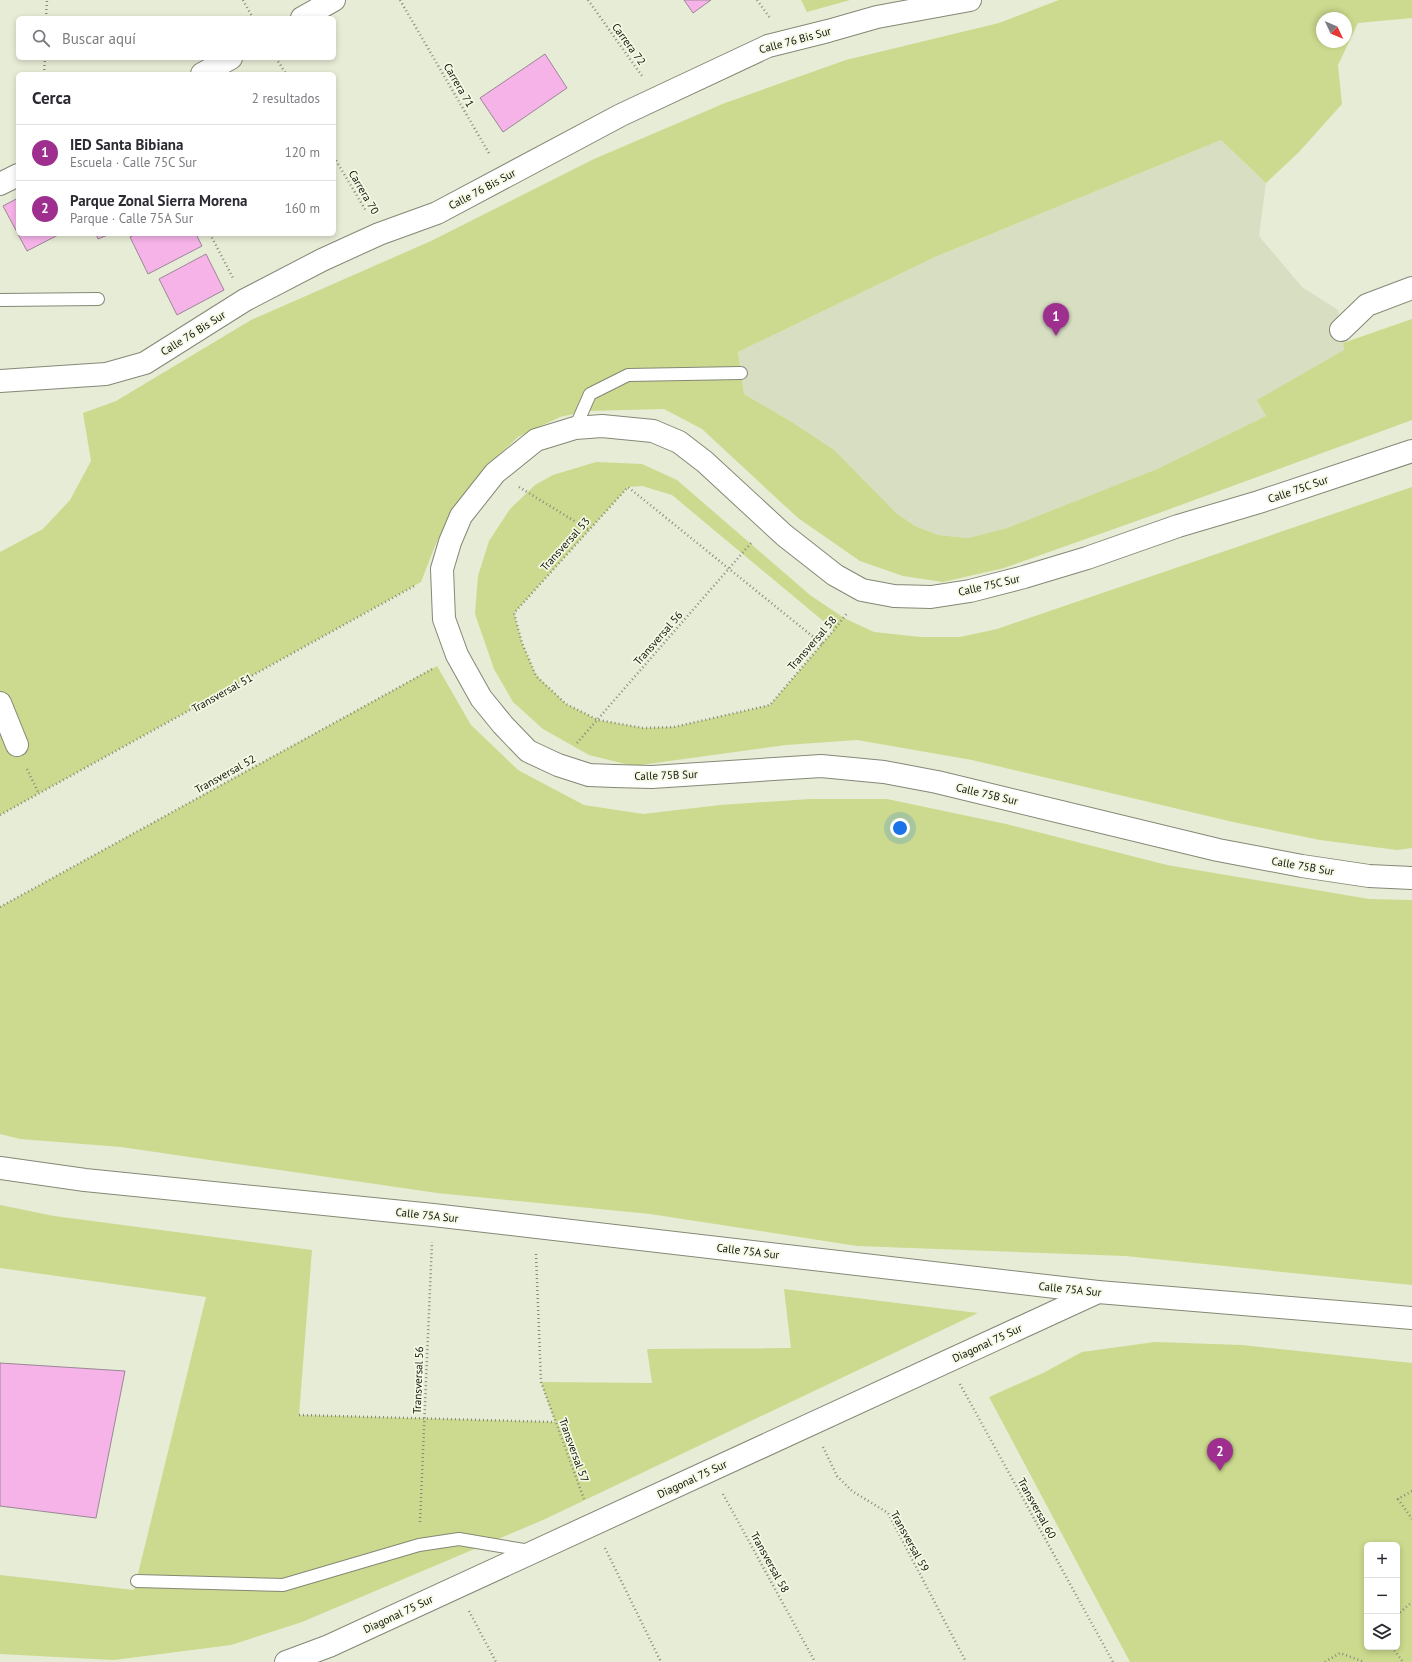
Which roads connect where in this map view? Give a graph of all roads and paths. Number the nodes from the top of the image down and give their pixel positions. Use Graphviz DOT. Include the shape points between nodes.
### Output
graph roads {
  1 [pos="47,0"];
  2 [pos="243,0"];
  3 [pos="334,0"];
  4 [pos="400,0"];
  5 [pos="588,0"];
  6 [pos="970,0"];
  7 [pos="46,16"];
  8 [pos="252,16"];
  9 [pos="306,16"];
  10 [pos="45,60"];
  11 [pos="227,60"];
  12 [pos="277,60"];
  13 [pos="44,72"];
  14 [pos="206,72"];
  15 [pos="285,72"];
  16 [pos="658,98"];
  17 [pos="336,160"];
  18 [pos="16,176"];
  19 [pos="504,178"];
  20 [pos="0,184"];
  21 [pos="379,234"];
  22 [pos="211,236"];
  23 [pos="1412,288"];
  24 [pos="98,299"];
  25 [pos="0,300"];
  26 [pos="245,300"];
  27 [pos="1341,330"];
  28 [pos="741,373"];
  29 [pos="0,381"];
  30 [pos="575,428"];
  31 [pos="1412,451"];
  32 [pos="495,473"];
  33 [pos="769,522"];
  34 [pos="589,530"];
  35 [pos="442,569"];
  36 [pos="729,569"];
  37 [pos="862,590"];
  38 [pos="822,644"];
  39 [pos="457,655"];
  40 [pos="0,703"];
  41 [pos="598,720"];
  42 [pos="17,745"];
  43 [pos="558,765"];
  44 [pos="0,815"];
  45 [pos="1412,878"];
  46 [pos="0,907"];
  47 [pos="0,1168"];
  48 [pos="433,1215"];
  49 [pos="535,1227"];
  50 [pos="1098,1292"];
  51 [pos="1412,1318"];
  52 [pos="947,1362"];
  53 [pos="298,1415"];
  54 [pos="424,1419"];
  55 [pos="555,1422"];
  56 [pos="813,1423"];
  57 [pos="710,1471"];
  58 [pos="1412,1491"];
  59 [pos="1412,1519"];
  60 [pos="594,1524"];
  61 [pos="419,1545"];
  62 [pos="534,1552"];
  63 [pos="137,1581"];
  64 [pos="457,1587"];
  65 [pos="1412,1602"];
  66 [pos="1398,1614"];
  67 [pos="1394,1650"];
  68 [pos="286,1662"];
  69 [pos="496,1662"];
  70 [pos="661,1662"];
  71 [pos="815,1662"];
  72 [pos="966,1662"];
  73 [pos="1113,1662"];
  74 [pos="1325,1662"];
  75 [pos="1364,1662"];
  76 [pos="1403,1662"];
  1 -- 7 [label="path"];
  2 -- 8 [label="path"];
  3 -- 9 [label="street"];
  4 -- 19 [label="path, Carrera 71"];
  5 -- 16 [label="path, Carrera 72"];
  6 -- 16 [label="street, Calle 76 Bis Sur" via="877,17 768,46"];
  10 -- 13 [label="path"];
  11 -- 14 [label="street"];
  12 -- 15 [label="path"];
  16 -- 19 [label="street, Calle 76 Bis Sur"];
  17 -- 21 [label="path, Carrera 70"];
  18 -- 20 [label="street"];
  19 -- 21 [label="street, Calle 76 Bis Sur" via="436,213"];
  21 -- 26 [label="street, Calle 76 Bis Sur"];
  22 -- 26 [label="path"];
  23 -- 27 [label="street" via="1367,305"];
  24 -- 25 [label="lane"];
  26 -- 29 [label="street, Calle 76 Bis Sur" via="145,363 106,374"];
  28 -- 30 [label="lane" via="628,375 590,394"];
  30 -- 32 [label="street" via="536,440"];
  30 -- 33 [label="street, Calle 75C Sur" via="602,426 653,431 679,442 705,462"];
  31 -- 37 [label="street, Calle 75C Sur" via="1087,558 970,591 931,597 894,596"];
  32 -- 34 [label="path"];
  32 -- 35 [label="street" via="462,516 450,542"];
  33 -- 36 [label="path, Transversal 56"];
  33 -- 37 [label="street, Calle 75C Sur" via="836,575"];
  34 -- 36 [label="path, Transversal 53" via="628,486"];
  34 -- 41 [label="path, Transversal 53" via="514,613 522,643 536,676 566,704"];
  35 -- 39 [label="street" via="444,619"];
  35 -- 44 [label="path, Transversal 51"];
  36 -- 38 [label="path"];
  36 -- 41 [label="path, Transversal 56"];
  37 -- 38 [label="path, Transversal 58" via="844,618"];
  38 -- 41 [label="path, Transversal 58" via="770,704 674,727 643,728"];
  39 -- 43 [label="street" via="482,698 504,725 528,751"];
  39 -- 46 [label="path, Transversal 52"];
  40 -- 42 [label="street"];
  41 -- 43 [label="path, Transversal 56"];
  43 -- 45 [label="street, Calle 75B Sur" via="589,775 621,776 821,766 884,772 937,782 1218,850 1369,876"];
  47 -- 48 [label="street, Calle 75A Sur" via="85,1180"];
  48 -- 49 [label="street, Calle 75A Sur"];
  48 -- 54 [label="path, Transversal 56"];
  49 -- 50 [label="street, Calle 75A Sur"];
  49 -- 55 [label="path, Transversal 57" via="541,1382"];
  50 -- 51 [label="street, Calle 75A Sur"];
  50 -- 52 [label="street, Diagonal 75 Sur"];
  52 -- 56 [label="street, Diagonal 75 Sur"];
  52 -- 73 [label="path, Transversal 60"];
  53 -- 54 [label="path"];
  54 -- 55 [label="path"];
  54 -- 61 [label="path, Transversal 56"];
  55 -- 60 [label="path, Transversal 57"];
  56 -- 57 [label="street, Diagonal 75 Sur"];
  56 -- 72 [label="path, Transversal 59" via="837,1476 852,1491 888,1513"];
  57 -- 60 [label="street, Diagonal 75 Sur"];
  57 -- 71 [label="path, Transversal 58"];
  58 -- 59 [label="path" via="1398,1499"];
  60 -- 62 [label="street, Diagonal 75 Sur"];
  60 -- 70 [label="path, Transversal 57"];
  61 -- 62 [label="lane" via="459,1539"];
  61 -- 63 [label="lane" via="283,1584"];
  62 -- 64 [label="street, Diagonal 75 Sur"];
  64 -- 68 [label="street, Diagonal 75 Sur" via="329,1646"];
  64 -- 69 [label="path"];
  65 -- 66 [label="path"];
  67 -- 76 [label="path"];
  74 -- 75 [label="path" via="1340,1653"];
}
